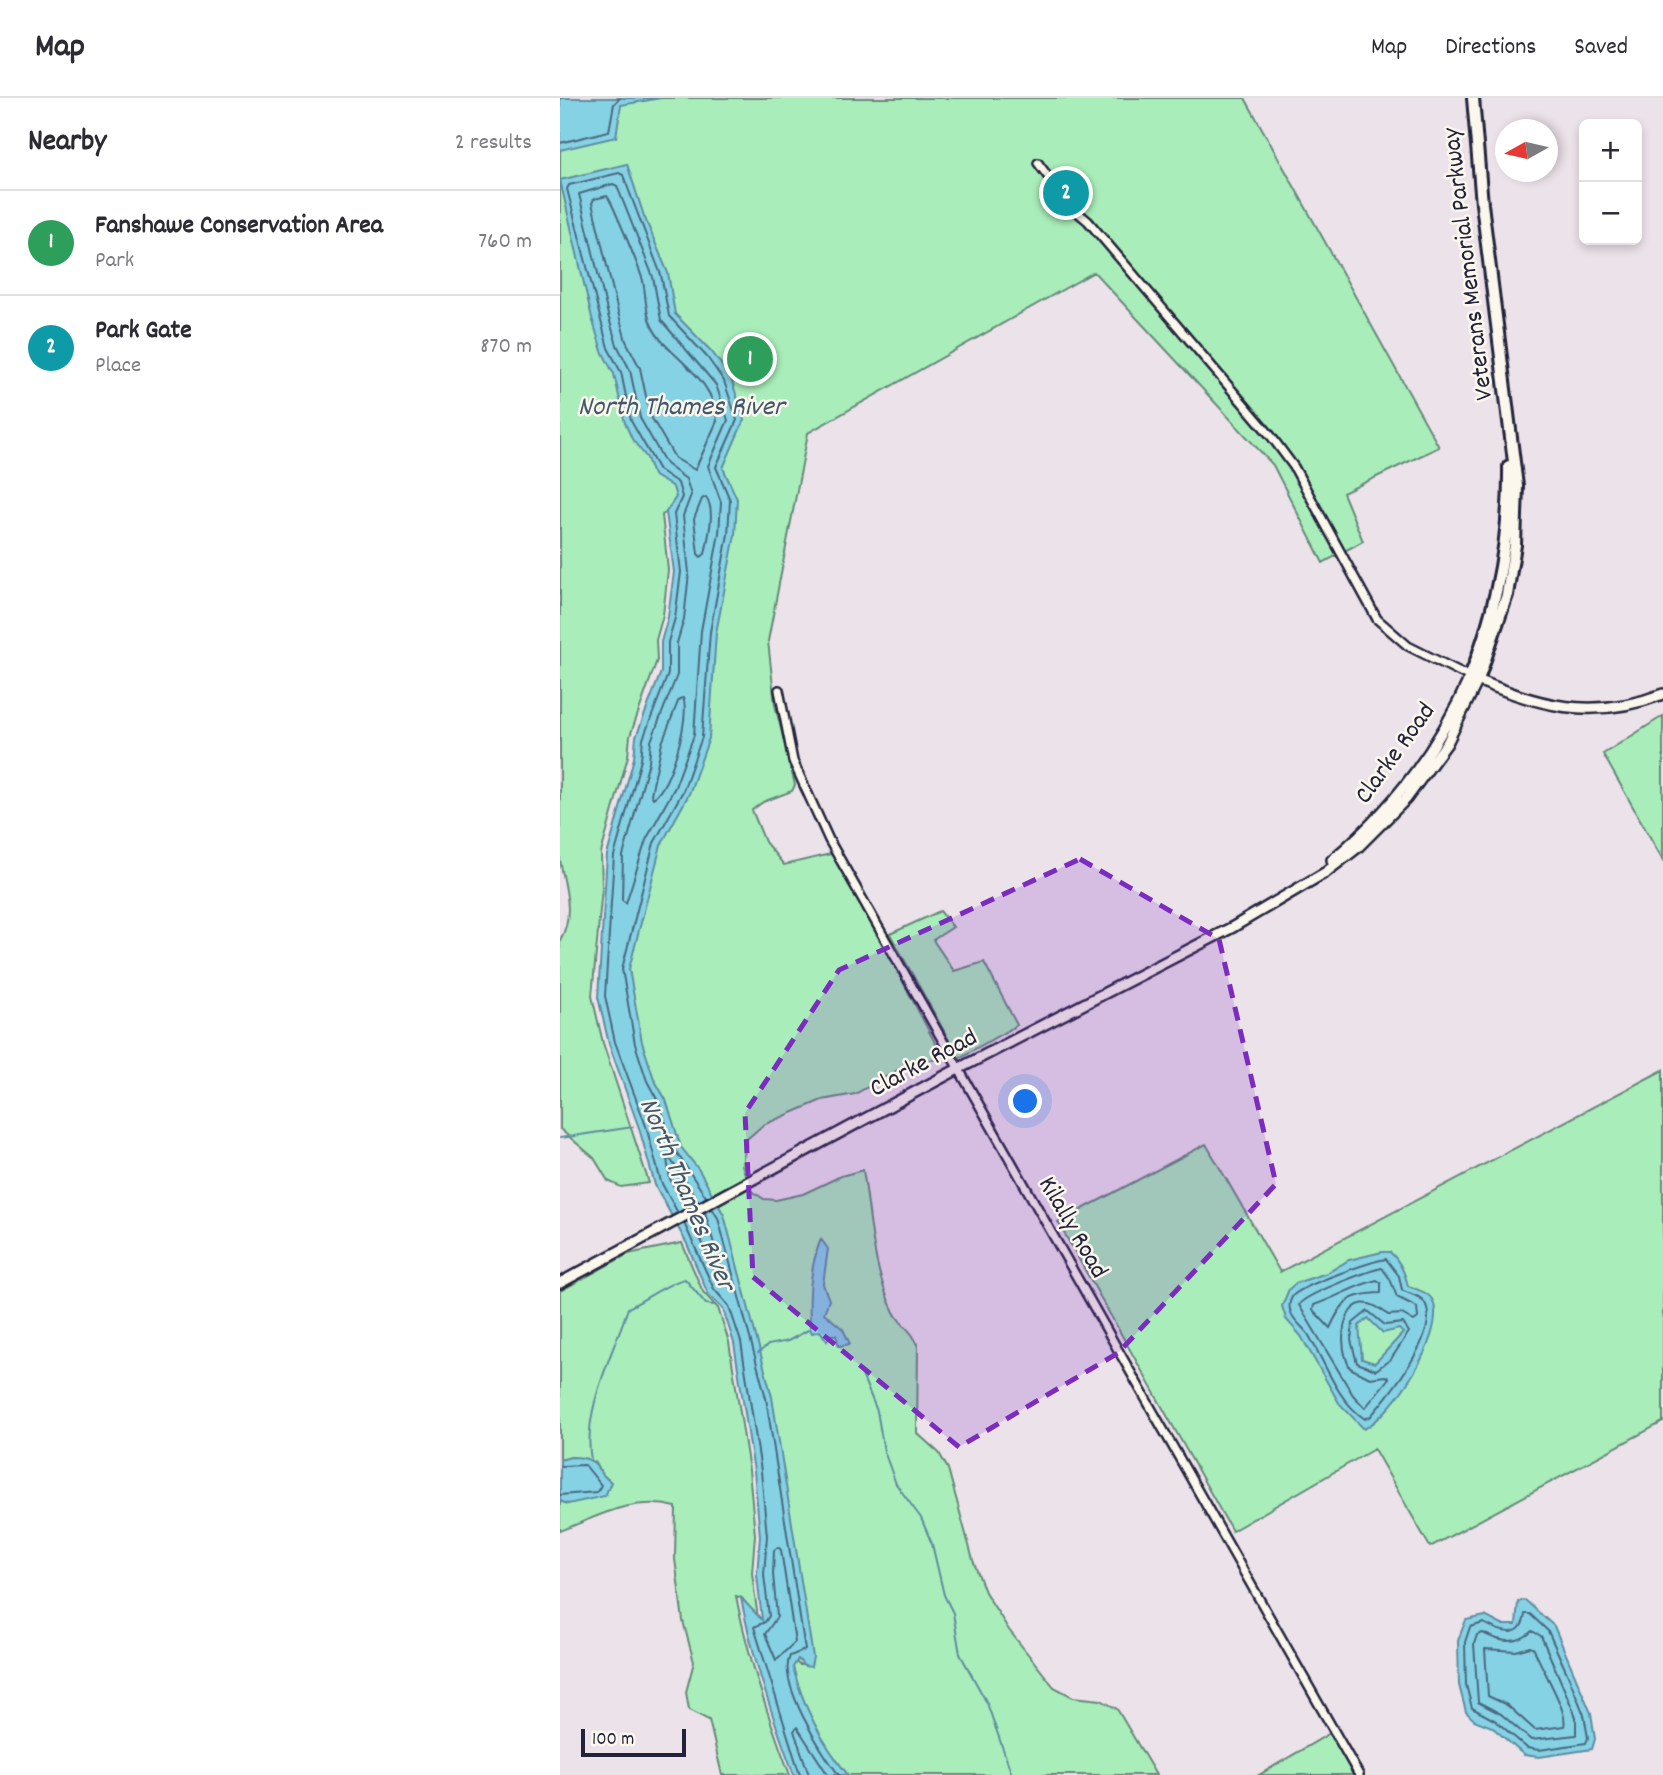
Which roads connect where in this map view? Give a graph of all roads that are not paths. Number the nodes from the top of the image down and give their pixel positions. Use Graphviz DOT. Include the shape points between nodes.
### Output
graph roads {
  1 [pos="1474,98"];
  2 [pos="1038,163"];
  3 [pos="1474,678"];
  4 [pos="779,690"];
  5 [pos="1663,694"];
  6 [pos="958,1069"];
  7 [pos="560,1283"];
  8 [pos="1359,1775"];
  1 -- 3 [label="highway, Veterans Memorial Parkway" via="1510,425 1503,566"];
  2 -- 3 [label="street" via="1294,467 1377,619 1408,646"];
  3 -- 5 [label="main road" via="1532,701 1575,709 1609,708"];
  3 -- 6 [label="main road, Clarke Road" via="1439,738 1399,792 1352,843 1307,882 1233,927"];
  4 -- 6 [label="street, Kilally Road" via="785,735 807,797"];
  6 -- 7 [label="main road, Clarke Road"];
  6 -- 8 [label="street, Kilally Road"];
}
